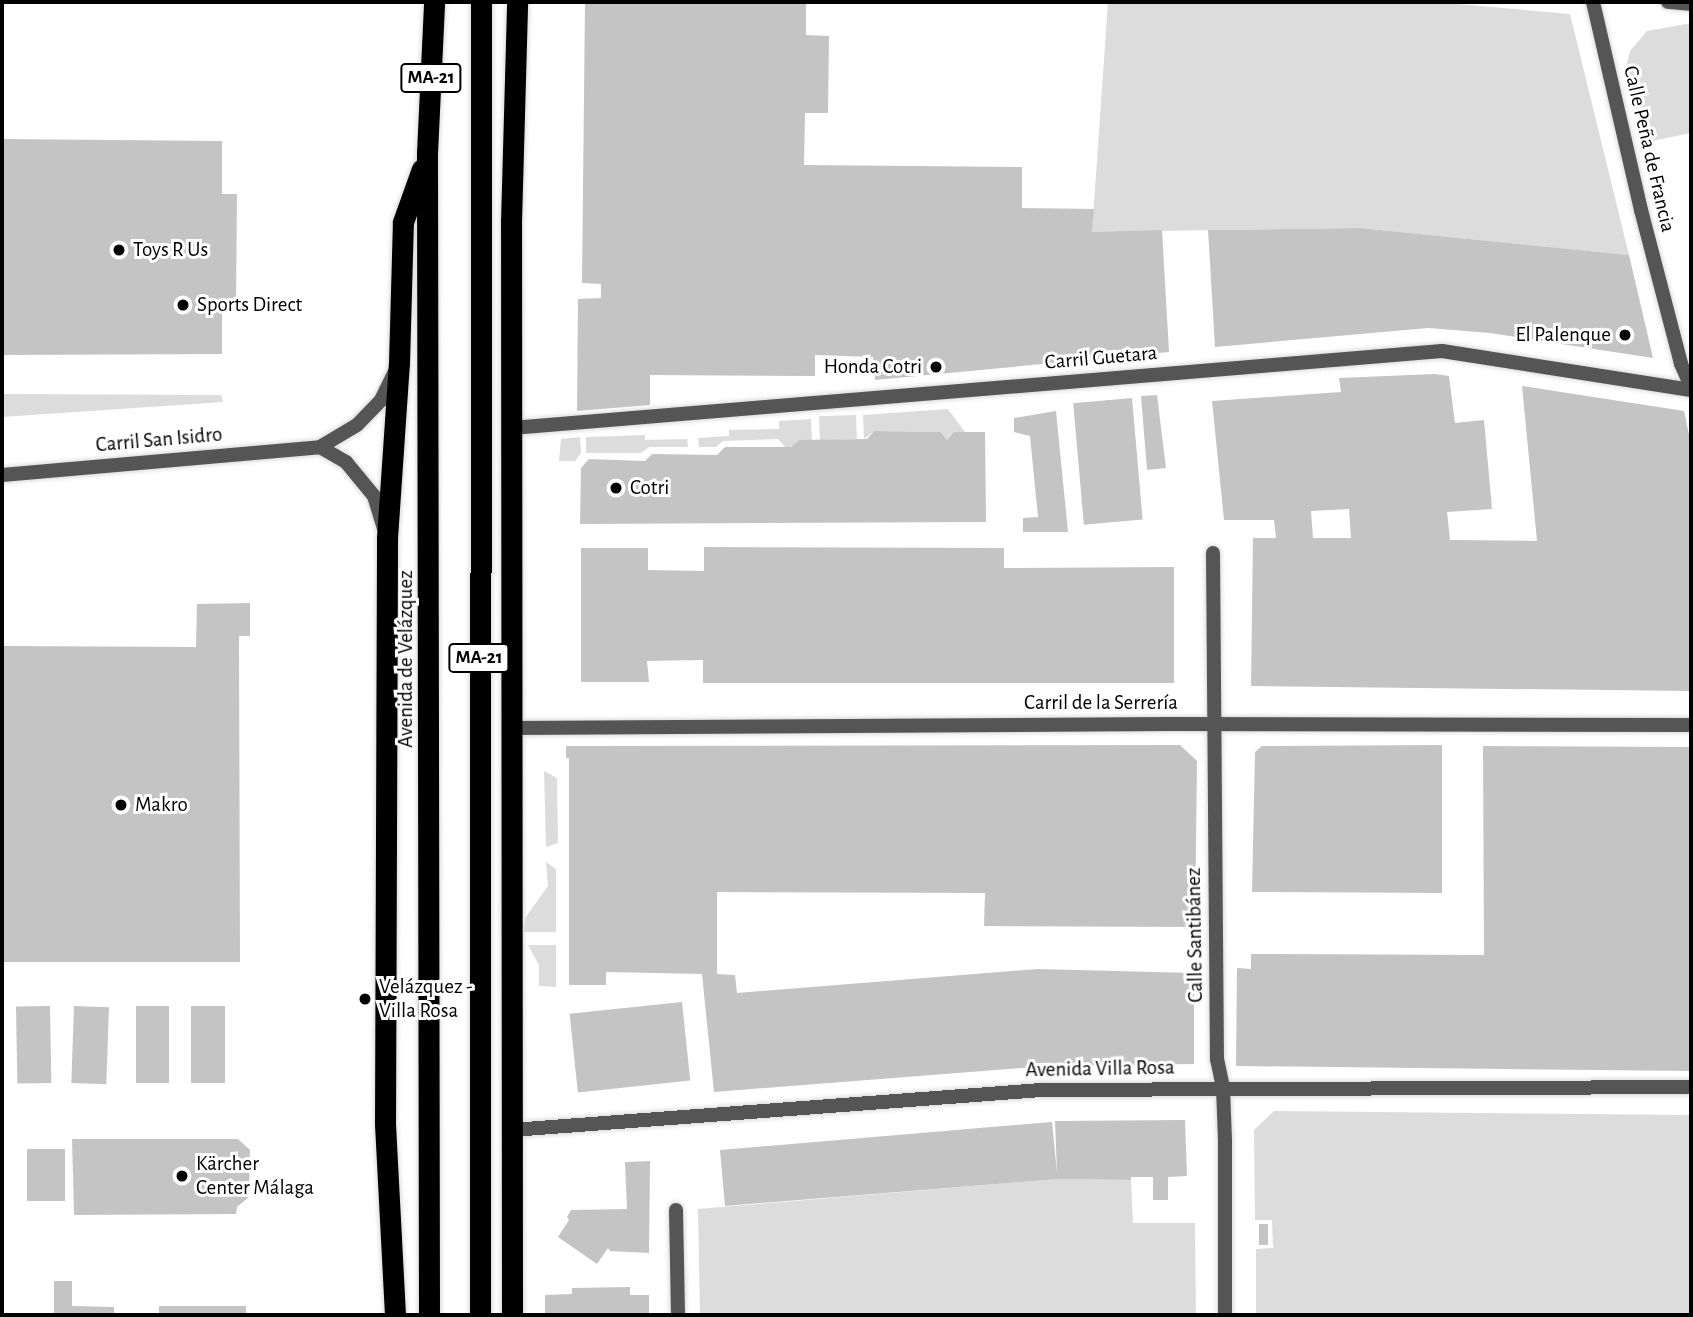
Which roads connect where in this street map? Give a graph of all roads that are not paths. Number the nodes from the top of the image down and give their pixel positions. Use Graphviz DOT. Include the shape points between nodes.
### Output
graph roads {
  1 [pos="434,2"];
  2 [pos="481,2"];
  3 [pos="517,2"];
  4 [pos="1593,2"];
  5 [pos="1668,2"];
  6 [pos="1691,4"];
  7 [pos="427,153"];
  8 [pos="398,363"];
  9 [pos="1691,388"];
  10 [pos="512,428"];
  11 [pos="320,447"];
  12 [pos="2,475"];
  13 [pos="387,538"];
  14 [pos="1213,553"];
  15 [pos="1214,724"];
  16 [pos="1691,726"];
  17 [pos="512,728"];
  18 [pos="1691,1087"];
  19 [pos="1223,1088"];
  20 [pos="512,1130"];
  21 [pos="676,1210"];
  22 [pos="395,1315"];
  23 [pos="429,1315"];
  24 [pos="480,1315"];
  25 [pos="512,1315"];
  26 [pos="678,1315"];
  27 [pos="1225,1315"];
  1 -- 7 [label="highway, Avenida de Velázquez / MA-21"];
  2 -- 24 [label="highway, MA-21"];
  3 -- 10 [label="highway"];
  4 -- 9 [label="street, Calle Peña de Francia" via="1641,210"];
  5 -- 6 [label="street"];
  7 -- 8 [label="highway" via="403,222"];
  7 -- 23 [label="highway, Avenida de Velázquez / MA-21"];
  8 -- 11 [label="street" via="381,400 357,425"];
  8 -- 13 [label="highway"];
  9 -- 10 [label="street, Carril Guetara" via="1443,351"];
  10 -- 17 [label="highway"];
  11 -- 12 [label="street, Carril San Isidro"];
  11 -- 13 [label="street" via="346,462 374,496"];
  13 -- 22 [label="highway" via="386,1123"];
  14 -- 15 [label="street, Calle Santibánez"];
  15 -- 16 [label="street, Carril de la Serrería"];
  15 -- 17 [label="street, Carril de la Serrería"];
  15 -- 19 [label="street, Calle Santibánez" via="1217,1059"];
  17 -- 20 [label="highway"];
  18 -- 19 [label="street, Avenida Villa Rosa"];
  19 -- 20 [label="street, Avenida Villa Rosa" via="1042,1090"];
  19 -- 27 [label="street, Calle Santibánez"];
  20 -- 25 [label="highway"];
  21 -- 26 [label="street"];
}
